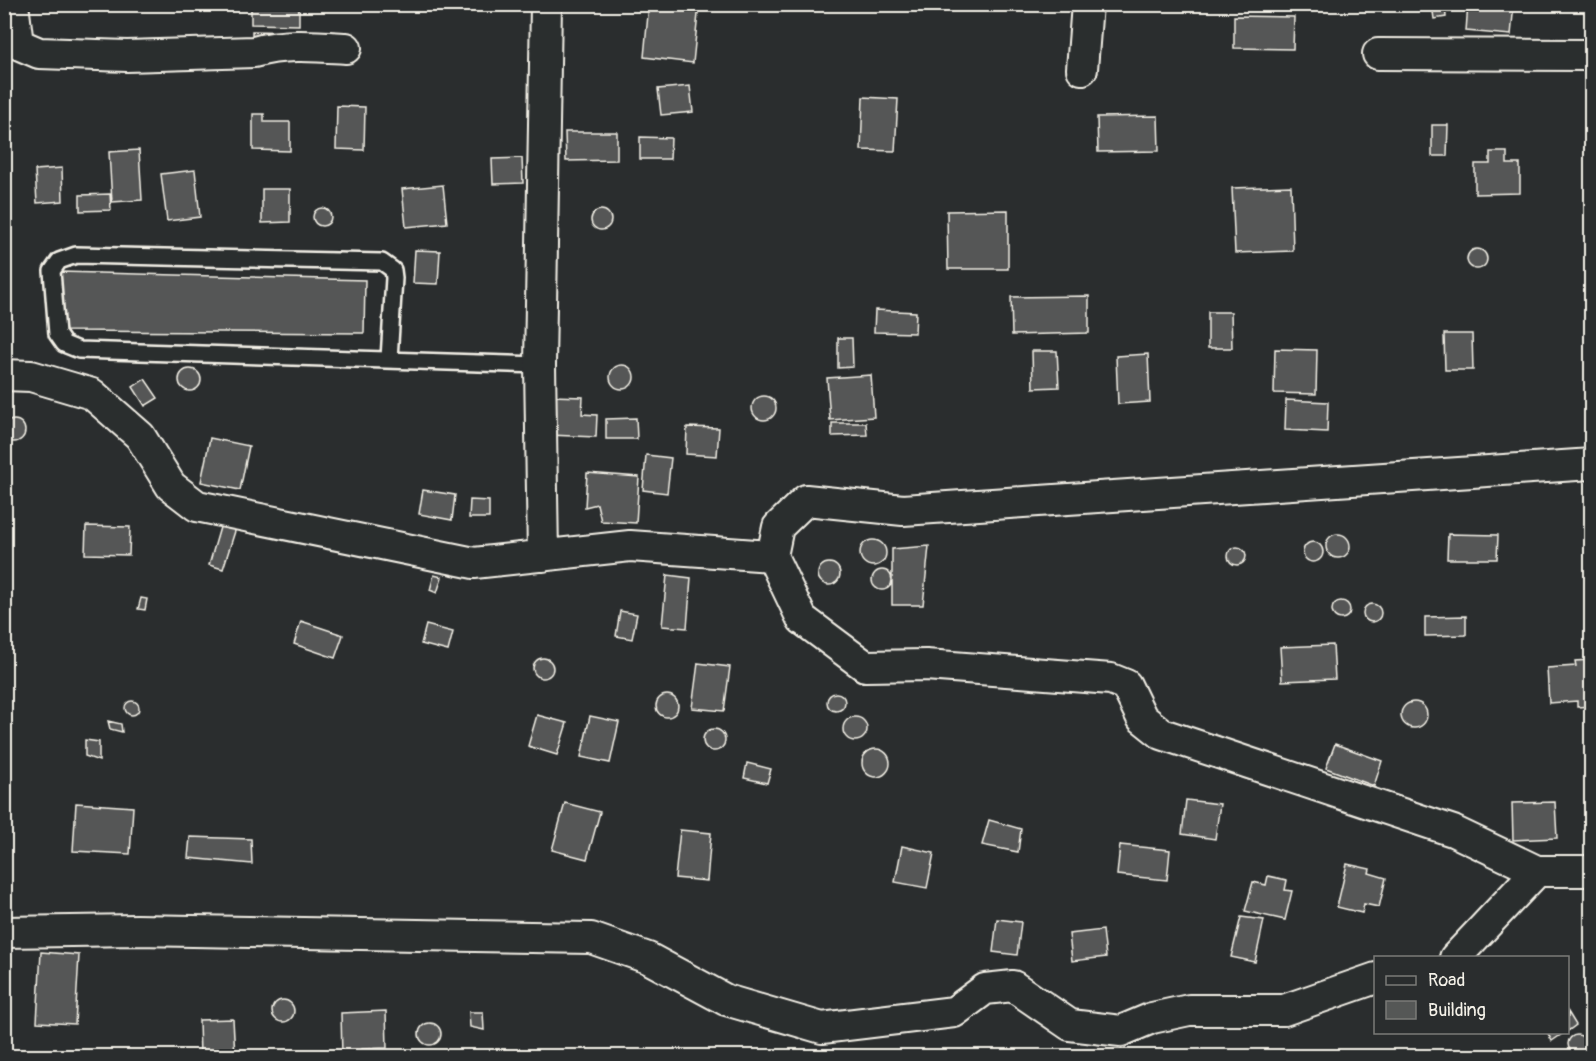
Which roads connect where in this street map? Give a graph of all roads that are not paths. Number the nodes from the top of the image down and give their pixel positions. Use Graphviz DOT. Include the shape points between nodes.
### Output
graph roads {
  1 [pos="13,4"];
  2 [pos="546,4"];
  3 [pos="1087,4"];
  4 [pos="346,48"];
  5 [pos="1378,54"];
  6 [pos="1592,55"];
  7 [pos="1082,69"];
  8 [pos="389,359"];
  9 [pos="540,365"];
  10 [pos="4,375"];
  11 [pos="1592,464"];
  12 [pos="543,556"];
  13 [pos="772,556"];
  14 [pos="1537,871"];
  15 [pos="1592,871"];
  16 [pos="4,932"];
  17 [pos="1456,956"];
  18 [pos="1374,979"];
  1 -- 4 [label="street" via="18,44 39,53 127,56 309,46"];
  2 -- 9 [label="street"];
  3 -- 7 [label="street"];
  5 -- 6 [label="street"];
  8 -- 8 [label="lane" via="394,279 393,270 382,262 76,255 59,261 52,271 57,334 64,344 79,350"];
  8 -- 9 [label="lane"];
  9 -- 12 [label="street"];
  10 -- 12 [label="street" via="31,376 92,394 140,436 171,486 197,506 474,563"];
  11 -- 13 [label="street" via="903,510 806,500 778,527"];
  12 -- 13 [label="street" via="630,546"];
  13 -- 14 [label="street" via="802,619 865,666 926,665 1112,679 1126,685 1142,718 1162,734 1453,831"];
  14 -- 15 [label="street"];
  14 -- 17 [label="street"];
  16 -- 18 [label="street" via="137,930 591,938 648,958 726,1000 822,1028 954,1012 985,988 1014,986 1070,1025 1121,1031 1152,1018 1189,1010 1284,1010"];
}
